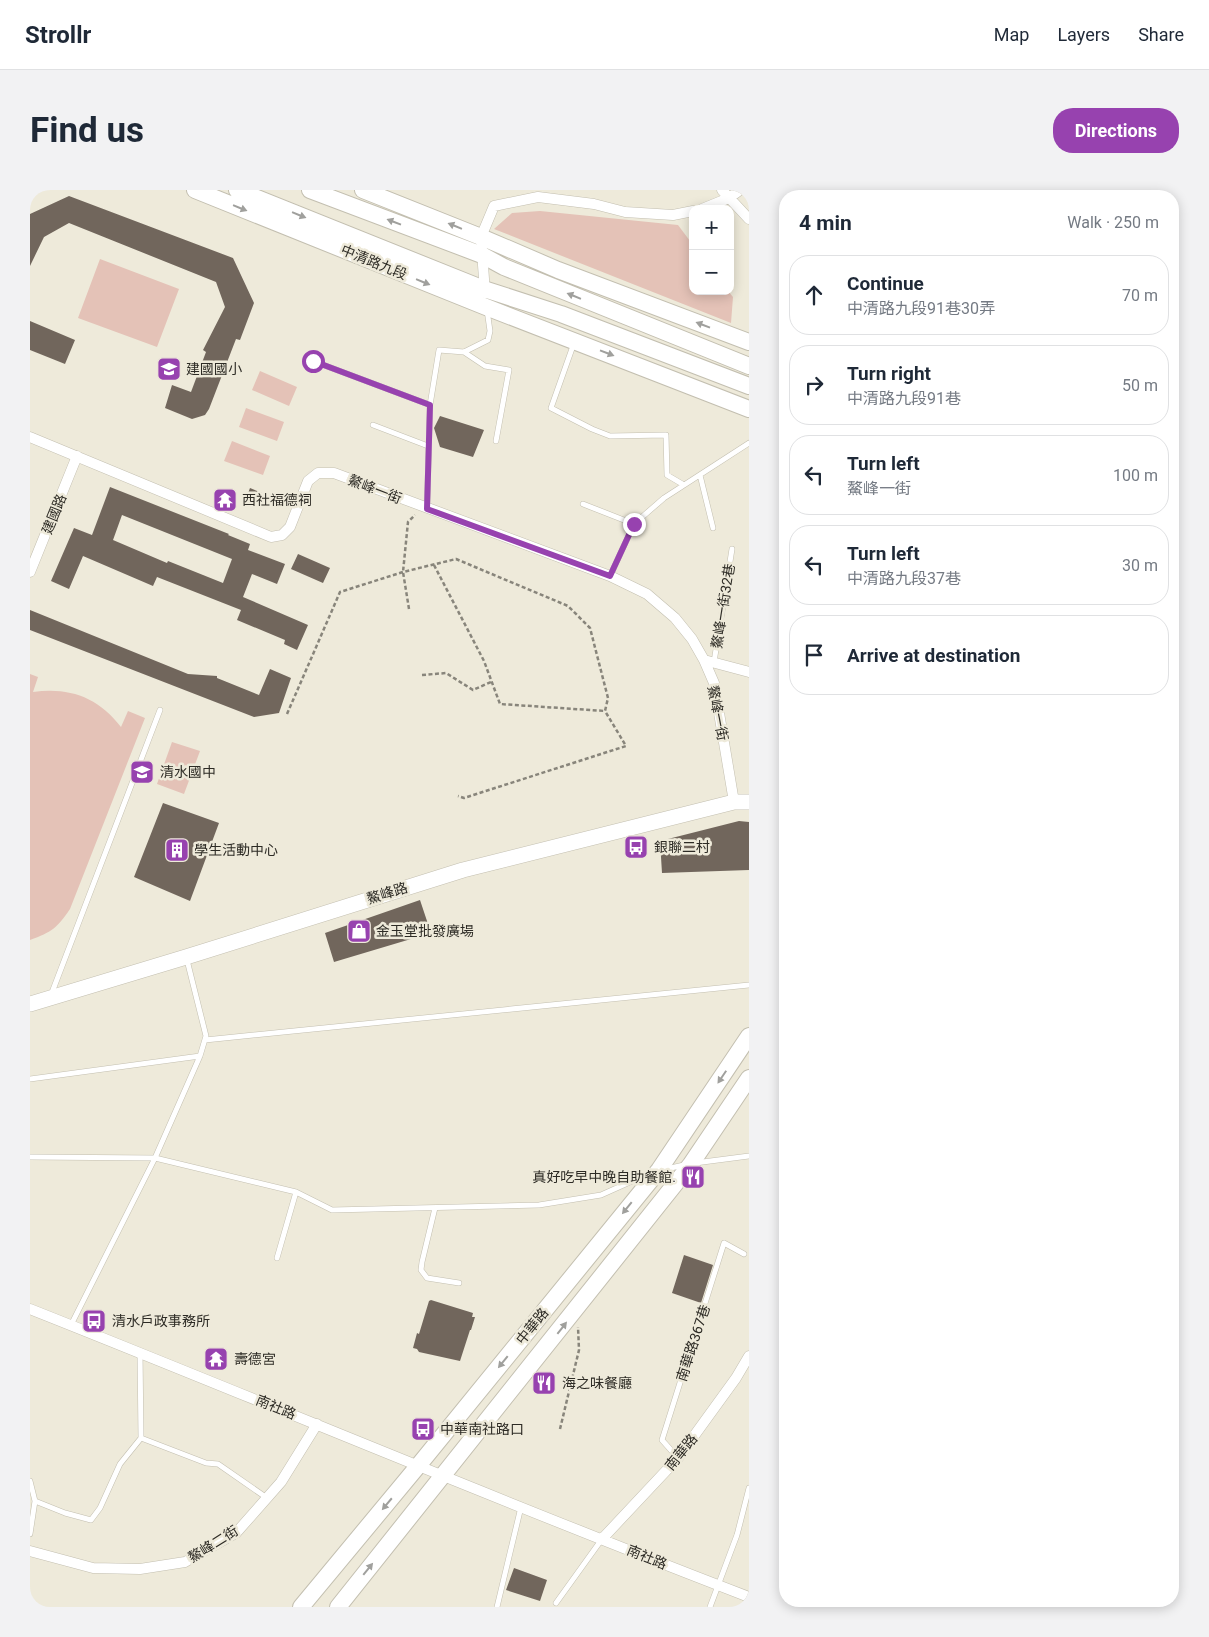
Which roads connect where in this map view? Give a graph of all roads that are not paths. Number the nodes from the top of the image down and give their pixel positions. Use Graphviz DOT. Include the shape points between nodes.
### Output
graph roads {
  1 [pos="195,190"];
  2 [pos="238,190"];
  3 [pos="310,190"];
  4 [pos="363,190"];
  5 [pos="740,190"];
  6 [pos="725,194"];
  7 [pos="708,205"];
  8 [pos="689,212"];
  9 [pos="749,219"];
  10 [pos="481,237"];
  11 [pos="482,255"];
  12 [pos="558,270"];
  13 [pos="484,288"];
  14 [pos="486,307"];
  15 [pos="554,332"];
  16 [pos="574,340"];
  17 [pos="749,342"];
  18 [pos="464,352"];
  19 [pos="313,361"];
  20 [pos="749,366"];
  21 [pos="749,386"];
  22 [pos="430,405"];
  23 [pos="749,409"];
  24 [pos="373,425"];
  25 [pos="30,437"];
  26 [pos="496,441"];
  27 [pos="749,443"];
  28 [pos="428,446"];
  29 [pos="77,456"];
  30 [pos="700,475"];
  31 [pos="684,485"];
  32 [pos="583,504"];
  33 [pos="427,509"];
  34 [pos="634,524"];
  35 [pos="713,528"];
  36 [pos="732,549"];
  37 [pos="30,572"];
  38 [pos="610,576"];
  39 [pos="709,661"];
  40 [pos="749,672"];
  41 [pos="160,710"];
  42 [pos="742,802"];
  43 [pos="186,957"];
  44 [pos="749,985"];
  45 [pos="50,997"];
  46 [pos="30,1004"];
  47 [pos="749,1036"];
  48 [pos="205,1040"];
  49 [pos="200,1056"];
  50 [pos="749,1078"];
  51 [pos="30,1079"];
  52 [pos="749,1156"];
  53 [pos="30,1157"];
  54 [pos="155,1158"];
  55 [pos="691,1164"];
  56 [pos="659,1170"];
  57 [pos="296,1192"];
  58 [pos="435,1208"];
  59 [pos="744,1254"];
  60 [pos="277,1258"];
  61 [pos="459,1283"];
  62 [pos="30,1309"];
  63 [pos="71,1325"];
  64 [pos="140,1352"];
  65 [pos="749,1356"];
  66 [pos="317,1424"];
  67 [pos="141,1438"];
  68 [pos="678,1458"];
  69 [pos="418,1466"];
  70 [pos="444,1475"];
  71 [pos="30,1481"];
  72 [pos="749,1488"];
  73 [pos="267,1498"];
  74 [pos="35,1501"];
  75 [pos="521,1506"];
  76 [pos="30,1534"];
  77 [pos="602,1539"];
  78 [pos="30,1551"];
  79 [pos="718,1585"];
  80 [pos="749,1597"];
  81 [pos="556,1603"];
  82 [pos="301,1607"];
  83 [pos="338,1607"];
  84 [pos="497,1607"];
  85 [pos="710,1607"];
  1 -- 14 [label="main road, 中清路九段, one-way"];
  2 -- 13 [label="main road, 中清路九段, one-way"];
  11 -- 3 [label="main road, one-way"];
  10 -- 4 [label="main road, one-way"];
  5 -- 6 [label="street"];
  6 -- 7 [label="street"];
  6 -- 9 [label="street"];
  8 -- 10 [label="street" via="673,215 625,212 594,204 538,197 494,206"];
  10 -- 11 [label="street"];
  10 -- 12 [label="main road"];
  11 -- 12 [label="main road"];
  11 -- 13 [label="street"];
  20 -- 11 [label="main road, one-way" via="504,267"];
  17 -- 12 [label="main road, one-way"];
  13 -- 14 [label="street"];
  13 -- 15 [label="main road, 中清路九段"];
  13 -- 21 [label="main road, 中清路九段"];
  14 -- 15 [label="main road, 中清路九段"];
  14 -- 18 [label="lane" via="490,331 488,340"];
  15 -- 16 [label="main road, 中清路九段"];
  16 -- 23 [label="main road, 中清路九段, one-way"];
  16 -- 31 [label="lane" via="551,408 610,436 666,435 667,475"];
  18 -- 22 [label="lane" via="439,350"];
  18 -- 26 [label="lane" via="485,366 509,370"];
  19 -- 22 [label="lane"];
  22 -- 28 [label="lane"];
  24 -- 28 [label="lane"];
  25 -- 29 [label="street, 鰲峰一街"];
  27 -- 30 [label="lane"];
  28 -- 33 [label="lane"];
  29 -- 33 [label="street, 鰲峰一街" via="271,537 282,535 290,527 308,481 318,473 334,473"];
  29 -- 37 [label="street, 建國路"];
  30 -- 31 [label="lane"];
  30 -- 35 [label="lane"];
  31 -- 34 [label="lane"];
  32 -- 34 [label="lane"];
  33 -- 38 [label="street, 鰲峰一街"];
  34 -- 38 [label="lane"];
  36 -- 39 [label="lane, 鰲峰一街32巷"];
  38 -- 39 [label="street, 鰲峰一街" via="647,594 675,618"];
  39 -- 40 [label="street"];
  39 -- 42 [label="street, 鰲峰一街"];
  41 -- 45 [label="lane"];
  42 -- 43 [label="street, 鰲峰路" via="463,870"];
  43 -- 45 [label="street, 鰲峰路"];
  43 -- 48 [label="lane"];
  44 -- 48 [label="lane"];
  45 -- 46 [label="street, 鰲峰路"];
  47 -- 56 [label="main road, 中華路, one-way"];
  48 -- 49 [label="lane"];
  49 -- 51 [label="lane"];
  49 -- 54 [label="lane"];
  50 -- 55 [label="main road, 中華路"];
  52 -- 55 [label="lane"];
  53 -- 54 [label="lane"];
  54 -- 57 [label="lane"];
  54 -- 63 [label="lane"];
  55 -- 56 [label="lane"];
  70 -- 55 [label="main road, 中華路, one-way"];
  56 -- 58 [label="lane" via="601,1195 538,1205"];
  56 -- 69 [label="main road, 中華路, one-way"];
  57 -- 58 [label="lane" via="332,1210"];
  57 -- 60 [label="lane"];
  58 -- 61 [label="lane" via="421,1270 427,1278"];
  59 -- 68 [label="lane, 南華路367巷" via="724,1243 662,1440"];
  62 -- 63 [label="street, 南社路"];
  63 -- 64 [label="street, 南社路"];
  64 -- 66 [label="street, 南社路"];
  64 -- 67 [label="lane"];
  65 -- 68 [label="street, 南華路"];
  66 -- 69 [label="street, 南社路"];
  66 -- 73 [label="street, 鰲峰二街" via="281,1482"];
  67 -- 73 [label="lane" via="206,1463 218,1464"];
  67 -- 74 [label="lane" via="120,1464 91,1520"];
  68 -- 77 [label="street, 南華路"];
  69 -- 70 [label="street, 南社路"];
  69 -- 82 [label="main road, 中華路, one-way"];
  70 -- 75 [label="street, 南社路"];
  83 -- 70 [label="main road, 中華路, one-way"];
  71 -- 74 [label="lane"];
  72 -- 79 [label="lane" via="737,1535"];
  73 -- 78 [label="street, 鰲峰二街" via="236,1533 185,1562 140,1569 93,1568"];
  74 -- 76 [label="lane"];
  75 -- 77 [label="street, 南社路"];
  75 -- 84 [label="lane"];
  77 -- 79 [label="street, 南社路"];
  77 -- 81 [label="lane"];
  79 -- 80 [label="street, 南社路"];
  79 -- 85 [label="lane"];
}
